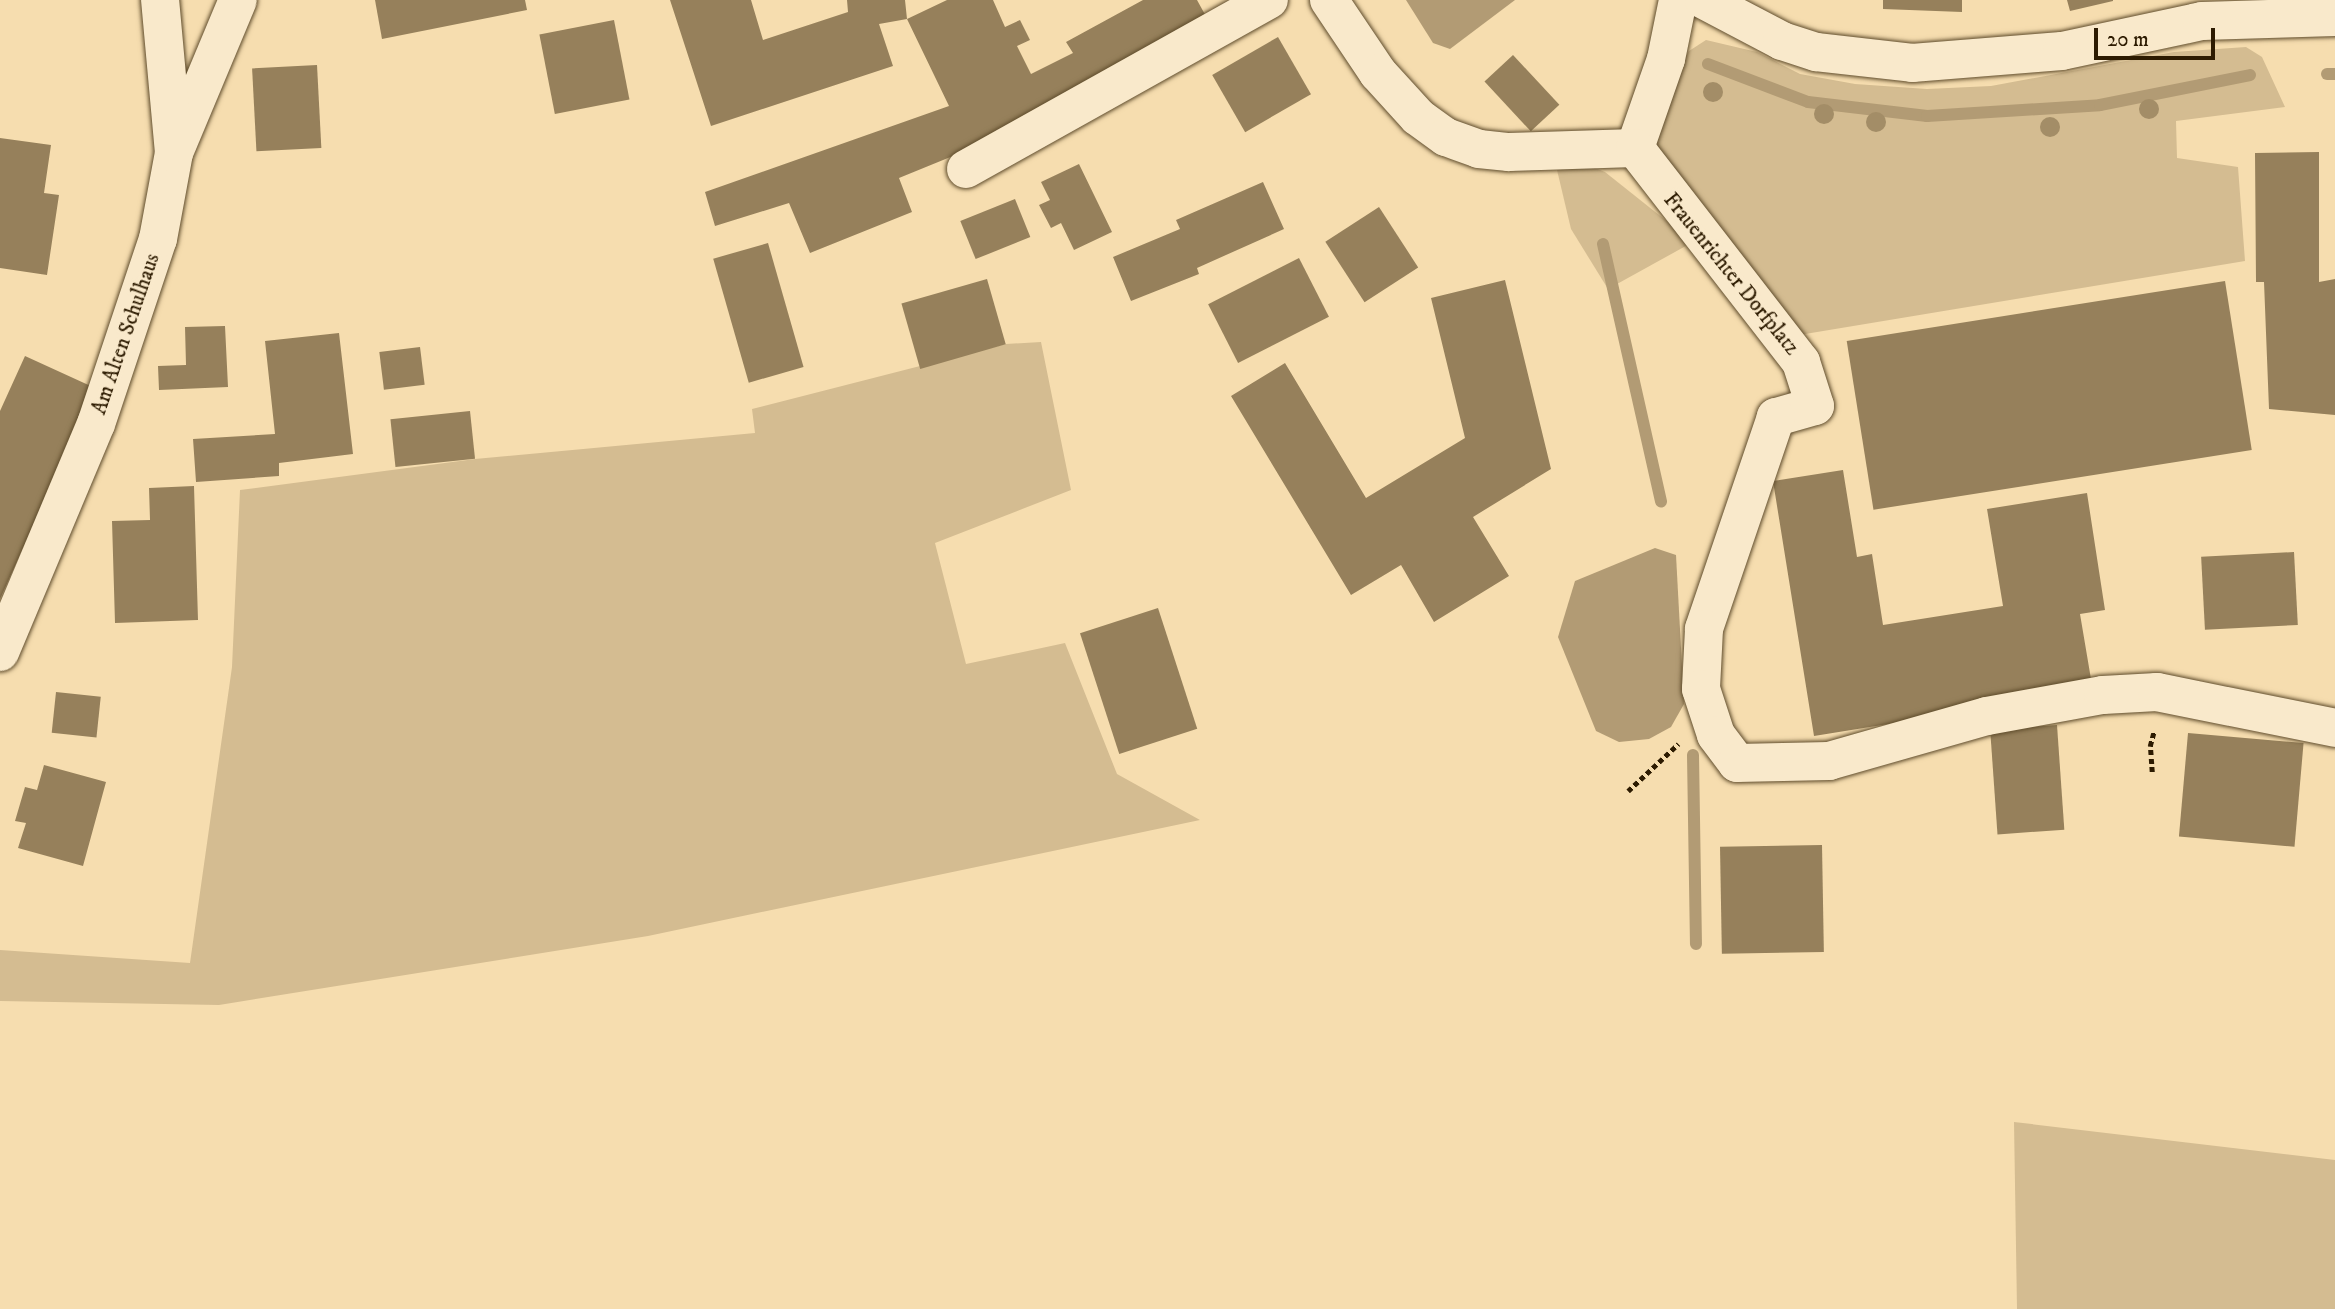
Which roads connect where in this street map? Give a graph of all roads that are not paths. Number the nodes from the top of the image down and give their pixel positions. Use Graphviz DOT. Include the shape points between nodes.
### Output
graph roads {
  1 [pos="160,0"];
  2 [pos="237,0"];
  3 [pos="1269,0"];
  4 [pos="1329,0"];
  5 [pos="1678,0"];
  6 [pos="1704,0"];
  7 [pos="2335,17"];
  8 [pos="1635,148"];
  9 [pos="174,153"];
  10 [pos="965,169"];
  11 [pos="0,652"];
  12 [pos="2335,728"];
  1 -- 9 [label="street, Am Alten Schulhaus"];
  2 -- 9 [label="street"];
  3 -- 10 [label="street"];
  4 -- 8 [label="street" via="1378,73 1418,117 1446,137 1479,149 1509,152"];
  5 -- 8 [label="street" via="1666,59"];
  6 -- 7 [label="street" via="1805,48 1912,63 2062,51 2202,21"];
  8 -- 12 [label="street, Frauenrichter Dorfplatz" via="1801,362 1815,406 1776,417 1704,629 1701,689 1716,735 1737,763 1829,761 1987,716 2103,695 2157,692"];
  9 -- 11 [label="street, Am Alten Schulhaus" via="158,239 96,424"];
}
